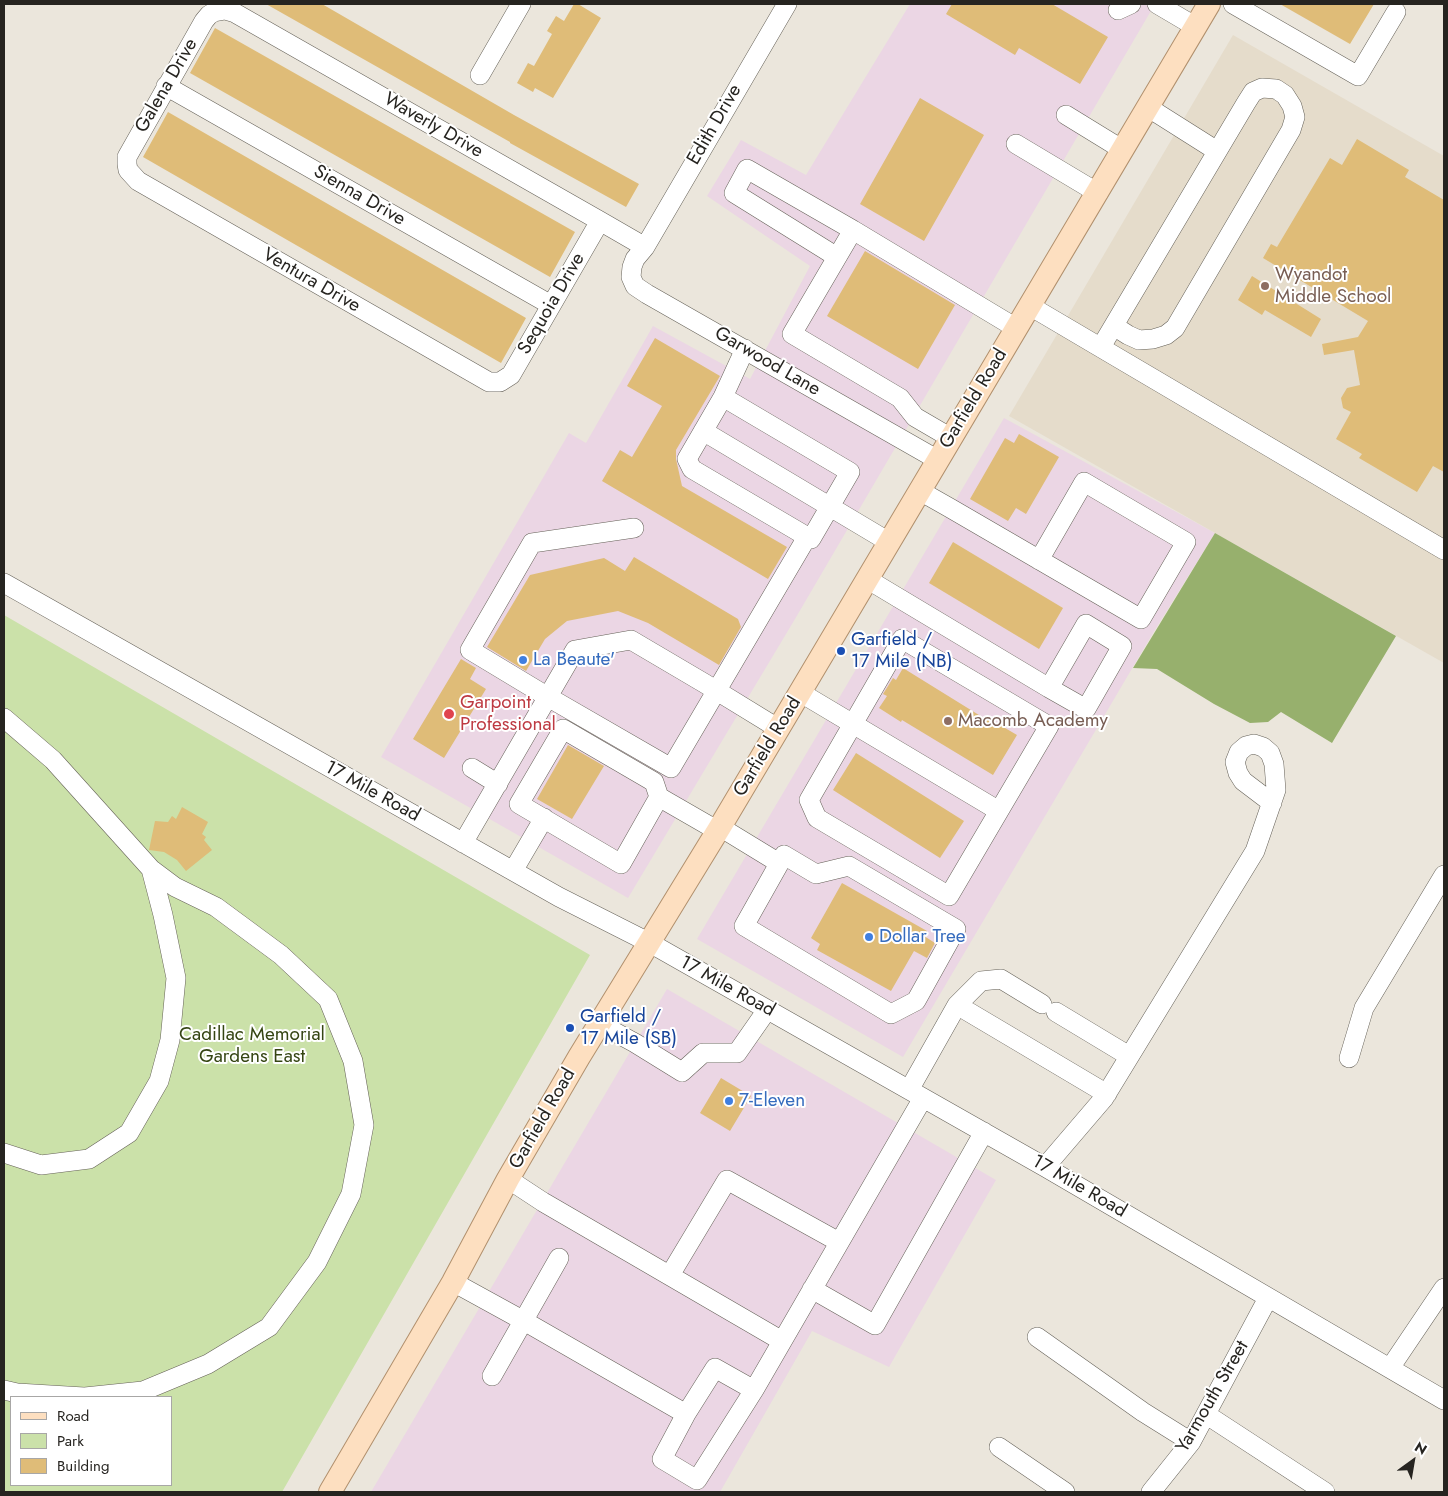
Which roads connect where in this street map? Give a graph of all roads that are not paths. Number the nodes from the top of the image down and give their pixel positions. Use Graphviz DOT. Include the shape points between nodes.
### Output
graph roads {
  1 [pos="521,4"];
  2 [pos="787,4"];
  3 [pos="1157,4"];
  4 [pos="1209,4"];
  5 [pos="1233,4"];
  6 [pos="219,10"];
  7 [pos="1396,12"];
  8 [pos="1196,27"];
  9 [pos="480,75"];
  10 [pos="166,86"];
  11 [pos="1148,108"];
  12 [pos="1066,115"];
  13 [pos="1016,144"];
  14 [pos="1123,150"];
  15 [pos="1217,150"];
  16 [pos="128,170"];
  17 [pos="1098,193"];
  18 [pos="600,221"];
  19 [pos="852,230"];
  20 [pos="645,247"];
  21 [pos="837,257"];
  22 [pos="551,306"];
  23 [pos="1030,306"];
  24 [pos="1114,326"];
  25 [pos="1016,328"];
  26 [pos="1101,347"];
  27 [pos="745,349"];
  28 [pos="500,382"];
  29 [pos="723,397"];
  30 [pos="703,431"];
  31 [pos="951,438"];
  32 [pos="938,460"];
  33 [pos="920,491"];
  34 [pos="830,506"];
  35 [pos="634,528"];
  36 [pos="807,537"];
  37 [pos="889,542"];
  38 [pos="1444,550"];
  39 [pos="1039,560"];
  40 [pos="867,579"];
  41 [pos="4,583"];
  42 [pos="1049,688"];
  43 [pos="717,691"];
  44 [pos="800,693"];
  45 [pos="548,697"];
  46 [pos="853,724"];
  47 [pos="7,726"];
  48 [pos="779,729"];
  49 [pos="472,768"];
  50 [pos="498,784"];
  51 [pos="659,797"];
  52 [pos="1272,804"];
  53 [pos="999,811"];
  54 [pos="544,818"];
  55 [pos="719,829"];
  56 [pos="463,843"];
  57 [pos="779,863"];
  58 [pos="151,869"];
  59 [pos="513,871"];
  60 [pos="1444,875"];
  61 [pos="650,943"];
  62 [pos="957,1005"];
  63 [pos="768,1010"];
  64 [pos="600,1024"];
  65 [pos="1130,1056"];
  66 [pos="1349,1058"];
  67 [pos="916,1094"];
  68 [pos="1107,1094"];
  69 [pos="984,1132"];
  70 [pos="4,1153"];
  71 [pos="1045,1167"];
  72 [pos="508,1180"];
  73 [pos="839,1242"];
  74 [pos="558,1258"];
  75 [pos="670,1275"];
  76 [pos="453,1282"];
  77 [pos="1444,1288"];
  78 [pos="812,1289"];
  79 [pos="1268,1298"];
  80 [pos="524,1321"];
  81 [pos="1037,1336"];
  82 [pos="782,1341"];
  83 [pos="1390,1368"];
  84 [pos="492,1376"];
  85 [pos="4,1390"];
  86 [pos="754,1390"];
  87 [pos="68,1396"];
  88 [pos="95,1396"];
  89 [pos="1444,1400"];
  90 [pos="686,1414"];
  91 [pos="1207,1414"];
  92 [pos="1191,1442"];
  93 [pos="999,1447"];
  94 [pos="330,1492"];
  95 [pos="1065,1492"];
  96 [pos="1151,1492"];
  97 [pos="1326,1492"];
  1 -- 9 [label="street"];
  2 -- 20 [label="street, Edith Drive"];
  3 -- 8 [label="street"];
  4 -- 8 [label="main road, Garfield Road"];
  5 -- 7 [label="street" via="1358,76"];
  6 -- 10 [label="street, Galena Drive" via="204,20"];
  6 -- 18 [label="street, Waverly Drive" via="235,13"];
  8 -- 11 [label="main road, Garfield Road"];
  10 -- 16 [label="street, Galena Drive" via="130,151"];
  10 -- 22 [label="street, Sienna Drive"];
  11 -- 14 [label="main road, Garfield Road"];
  11 -- 15 [label="street"];
  12 -- 14 [label="street"];
  13 -- 17 [label="street"];
  14 -- 17 [label="main road, Garfield Road"];
  15 -- 24 [label="street"];
  15 -- 24 [label="street" via="1253,92 1262,88 1276,89 1285,95 1295,117 1291,130 1175,328 1166,335 1139,340"];
  16 -- 28 [label="street, Ventura Drive" via="138,181 481,378"];
  17 -- 23 [label="main road, Garfield Road"];
  18 -- 20 [label="street, Waverly Drive"];
  18 -- 22 [label="street, Sequoia Drive"];
  19 -- 21 [label="street"];
  19 -- 21 [label="street" via="747,169 734,194"];
  19 -- 25 [label="street"];
  20 -- 27 [label="street, Garwood Lane" via="632,268 635,286"];
  21 -- 31 [label="street" via="792,334 900,398 915,416"];
  22 -- 28 [label="street, Sequoia Drive" via="511,375"];
  23 -- 25 [label="main road, Garfield Road"];
  23 -- 26 [label="street"];
  24 -- 26 [label="street"];
  25 -- 31 [label="main road, Garfield Road"];
  26 -- 38 [label="street"];
  27 -- 29 [label="street"];
  27 -- 32 [label="street, Garwood Lane"];
  29 -- 30 [label="street"];
  29 -- 34 [label="street" via="850,472"];
  30 -- 34 [label="street"];
  30 -- 36 [label="street" via="687,459 692,470"];
  31 -- 32 [label="main road, Garfield Road"];
  32 -- 33 [label="main road, Garfield Road"];
  33 -- 37 [label="main road, Garfield Road"];
  33 -- 39 [label="street"];
  34 -- 36 [label="street" via="811,539"];
  34 -- 37 [label="street"];
  35 -- 45 [label="street" via="532,543 470,650"];
  36 -- 43 [label="street"];
  37 -- 40 [label="main road, Garfield Road"];
  39 -- 39 [label="street" via="1141,619 1186,542 1084,482"];
  40 -- 42 [label="street"];
  40 -- 44 [label="main road, Garfield Road"];
  41 -- 56 [label="street, 17 Mile Road"];
  43 -- 45 [label="street" via="631,640 575,650"];
  43 -- 45 [label="street" via="671,768"];
  43 -- 48 [label="street"];
  44 -- 46 [label="street"];
  44 -- 48 [label="main road, Garfield Road"];
  45 -- 50 [label="street"];
  46 -- 53 [label="street"];
  46 -- 53 [label="street" via="809,800 816,818 948,896"];
  46 -- 53 [label="street" via="902,639 1049,726"];
  47 -- 58 [label="street" via="53,760"];
  48 -- 55 [label="main road, Garfield Road"];
  49 -- 50 [label="street"];
  50 -- 56 [label="street"];
  51 -- 54 [label="street" via="621,864"];
  51 -- 54 [label="street" via="654,782 563,729 519,804"];
  51 -- 55 [label="street"];
  52 -- 65 [label="street" via="1255,851"];
  54 -- 59 [label="street"];
  55 -- 57 [label="street"];
  55 -- 61 [label="main road, Garfield Road"];
  56 -- 59 [label="street, 17 Mile Road"];
  57 -- 57 [label="street" via="744,926 891,1014 916,1000 956,929 849,866 816,874 784,855"];
  58 -- 70 [label="street" via="176,978 170,1040 159,1081 129,1133 89,1159 41,1165"];
  58 -- 88 [label="street" via="175,887 216,907 281,955 328,999 353,1061 364,1126 351,1194 317,1262 269,1327 208,1364 143,1391"];
  59 -- 61 [label="street, 17 Mile Road"];
  60 -- 66 [label="street" via="1364,1008"];
  61 -- 63 [label="street, 17 Mile Road"];
  61 -- 64 [label="main road, Garfield Road"];
  62 -- 65 [label="street" via="981,981 1001,979"];
  62 -- 67 [label="street"];
  62 -- 68 [label="street"];
  63 -- 64 [label="street" via="737,1053 703,1053 682,1072"];
  63 -- 67 [label="street, 17 Mile Road"];
  64 -- 72 [label="main road, Garfield Road"];
  65 -- 68 [label="street"];
  67 -- 69 [label="street, 17 Mile Road"];
  67 -- 73 [label="street"];
  68 -- 71 [label="street"];
  69 -- 71 [label="street, 17 Mile Road"];
  69 -- 78 [label="street" via="875,1325"];
  71 -- 79 [label="street, 17 Mile Road"];
  72 -- 75 [label="street"];
  72 -- 76 [label="main road, Garfield Road"];
  73 -- 75 [label="street" via="727,1180"];
  73 -- 78 [label="street"];
  74 -- 80 [label="street"];
  75 -- 82 [label="street"];
  76 -- 80 [label="street"];
  76 -- 94 [label="main road, Garfield Road"];
  77 -- 83 [label="street"];
  78 -- 82 [label="street"];
  79 -- 83 [label="street, 17 Mile Road"];
  79 -- 91 [label="street, Yarmouth Street"];
  80 -- 84 [label="street"];
  80 -- 90 [label="street"];
  81 -- 92 [label="street" via="1143,1412"];
  82 -- 86 [label="street"];
  83 -- 89 [label="street, 17 Mile Road"];
  85 -- 87 [label="street"];
  86 -- 90 [label="street" via="715,1368"];
  86 -- 90 [label="street" via="697,1480 662,1459"];
  91 -- 92 [label="street, Yarmouth Street"];
  91 -- 97 [label="street"];
  92 -- 96 [label="street, Yarmouth Street"];
  93 -- 95 [label="street"];
}
